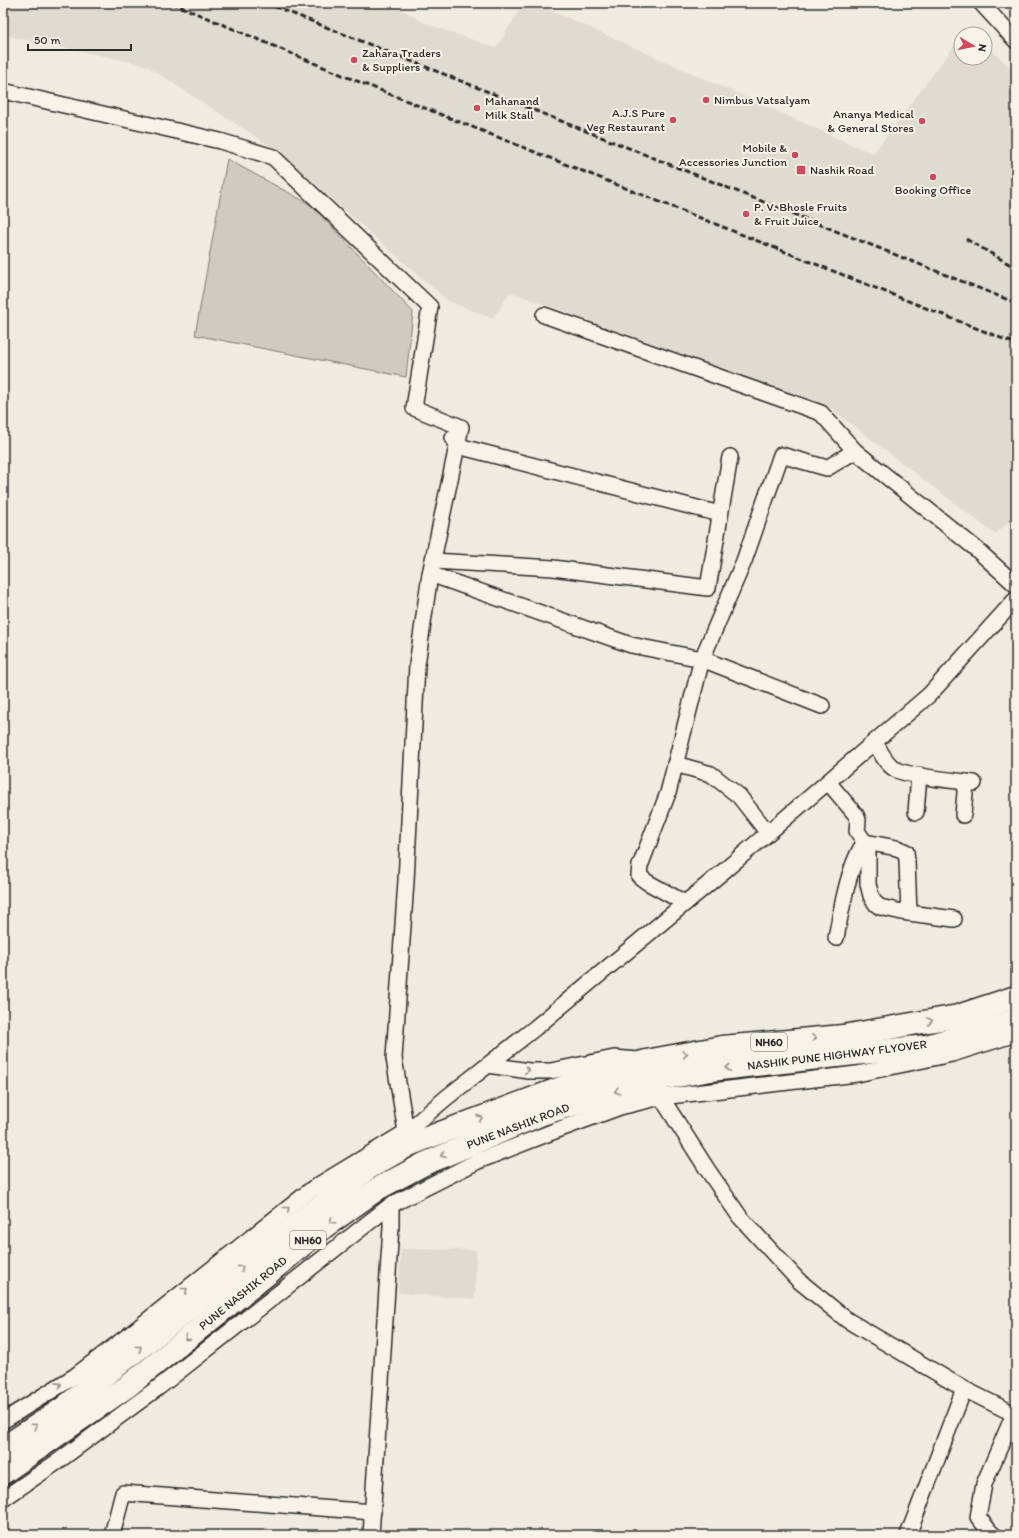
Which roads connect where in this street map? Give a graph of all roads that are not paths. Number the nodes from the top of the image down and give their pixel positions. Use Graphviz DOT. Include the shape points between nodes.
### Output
graph roads {
  1 [pos="981,3"];
  2 [pos="1016,41"];
  3 [pos="3,91"];
  4 [pos="544,315"];
  5 [pos="457,445"];
  6 [pos="854,451"];
  7 [pos="730,457"];
  8 [pos="720,514"];
  9 [pos="432,568"];
  10 [pos="1016,584"];
  11 [pos="1016,599"];
  12 [pos="702,659"];
  13 [pos="822,706"];
  14 [pos="874,742"];
  15 [pos="675,764"];
  16 [pos="919,775"];
  17 [pos="828,782"];
  18 [pos="916,812"];
  19 [pos="963,814"];
  20 [pos="768,833"];
  21 [pos="865,842"];
  22 [pos="685,903"];
  23 [pos="909,913"];
  24 [pos="954,918"];
  25 [pos="836,938"];
  26 [pos="1016,997"];
  27 [pos="1016,1020"];
  28 [pos="1016,1034"];
  29 [pos="488,1065"];
  30 [pos="654,1079"];
  31 [pos="407,1139"];
  32 [pos="391,1204"];
  33 [pos="964,1389"];
  34 [pos="1015,1414"];
  35 [pos="3,1422"];
  36 [pos="3,1448"];
  37 [pos="3,1473"];
  38 [pos="3,1499"];
  39 [pos="373,1512"];
  40 [pos="112,1535"];
  41 [pos="372,1535"];
  42 [pos="908,1535"];
  43 [pos="994,1535"];
  1 -- 2 [label="street"];
  3 -- 5 [label="street" via="220,141 273,157 430,307 414,408 461,427"];
  4 -- 6 [label="street" via="821,413"];
  5 -- 8 [label="street"];
  5 -- 9 [label="street"];
  6 -- 10 [label="street"];
  6 -- 12 [label="street" via="827,468 781,455 744,561"];
  7 -- 8 [label="street"];
  8 -- 9 [label="street" via="708,588 552,568"];
  9 -- 12 [label="street" via="631,646"];
  9 -- 31 [label="street" via="417,665 394,1058"];
  11 -- 14 [label="street" via="929,695"];
  12 -- 13 [label="street"];
  12 -- 15 [label="street"];
  14 -- 16 [label="street" via="896,770"];
  14 -- 17 [label="street"];
  15 -- 20 [label="street" via="711,774 739,796"];
  15 -- 22 [label="street" via="668,793 640,866 639,876"];
  16 -- 18 [label="street"];
  16 -- 19 [label="street" via="970,782"];
  17 -- 20 [label="street"];
  17 -- 21 [label="street" via="856,815 857,831"];
  20 -- 22 [label="street"];
  21 -- 23 [label="street" via="868,847 868,884 874,901 880,907"];
  21 -- 23 [label="street" via="906,852"];
  21 -- 25 [label="street" via="856,856 841,908"];
  22 -- 29 [label="street"];
  23 -- 24 [label="street"];
  30 -- 26 [label="highway, NASHIK PUNE HIGHWAY FLYOVER / NH60, one-way" via="722,1047 843,1036 950,1018"];
  27 -- 30 [label="highway, NASHIK PUNE HIGHWAY FLYOVER / NH60, one-way" via="926,1046 711,1070"];
  28 -- 30 [label="street" via="952,1054 857,1074"];
  29 -- 30 [label="street, one-way" via="529,1071 551,1071 614,1058"];
  29 -- 31 [label="street"];
  31 -- 30 [label="highway, PUNE NASHIK ROAD / NH60, one-way" via="577,1082"];
  30 -- 32 [label="street" via="620,1107 478,1161"];
  30 -- 33 [label="street" via="707,1169 740,1217 798,1280 847,1320"];
  30 -- 37 [label="highway, PUNE NASHIK ROAD / NH60, one-way" via="542,1114 424,1164 378,1188 324,1227 128,1386"];
  35 -- 31 [label="street, one-way" via="74,1376 129,1335 312,1189"];
  36 -- 31 [label="highway, PUNE NASHIK ROAD / NH60, one-way" via="62,1409"];
  32 -- 38 [label="street" via="159,1387"];
  32 -- 39 [label="street"];
  33 -- 34 [label="street"];
  33 -- 42 [label="street"];
  34 -- 43 [label="street" via="984,1484 978,1517"];
  39 -- 40 [label="street" via="123,1493"];
  39 -- 41 [label="street"];
}
